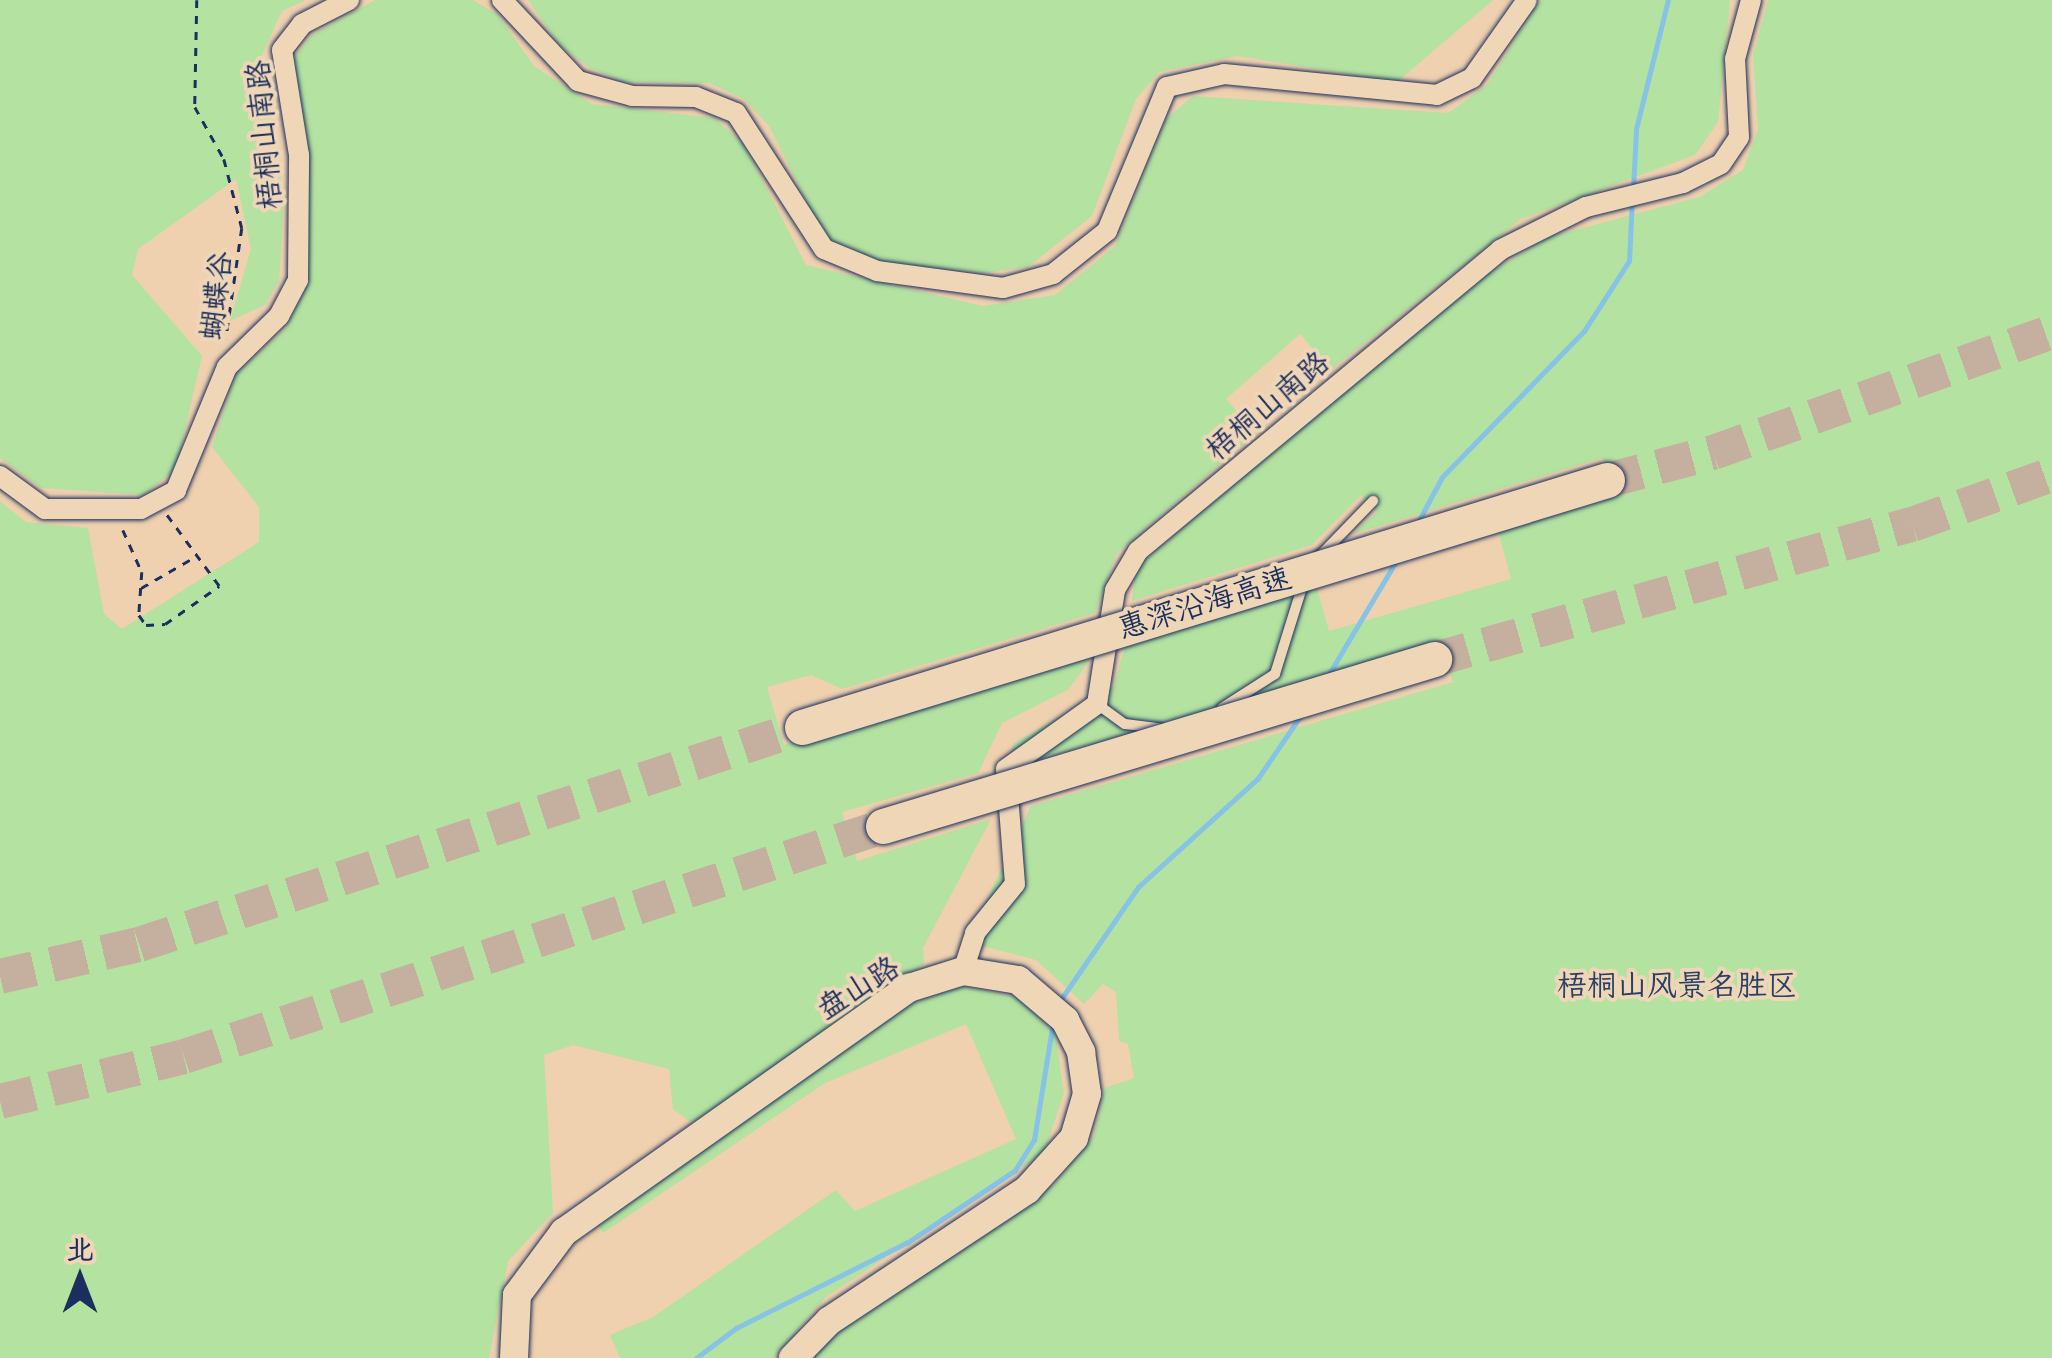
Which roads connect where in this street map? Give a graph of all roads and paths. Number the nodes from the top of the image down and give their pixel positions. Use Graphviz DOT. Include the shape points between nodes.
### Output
graph roads {
  1 [pos="197,0"];
  2 [pos="349,0"];
  3 [pos="502,0"];
  4 [pos="1527,0"];
  5 [pos="1751,0"];
  6 [pos="227,367"];
  7 [pos="0,476"];
  8 [pos="1607,480"];
  9 [pos="1373,501"];
  10 [pos="161,503"];
  11 [pos="115,510"];
  12 [pos="196,556"];
  13 [pos="140,589"];
  14 [pos="1434,659"];
  15 [pos="1096,704"];
  16 [pos="802,727"];
  17 [pos="882,826"];
  18 [pos="963,971"];
  19 [pos="514,1358"];
  20 [pos="793,1358"];
  1 -- 6 [label="path, 蝴蝶谷" via="194,107 224,159 242,228"];
  2 -- 6 [label="street, 梧桐山南路" via="302,24 282,50 299,155 298,280 279,316"];
  3 -- 4 [label="street" via="578,81 632,96 696,96 736,114 824,249 877,271 1003,288 1053,274 1108,230 1167,87 1224,74 1437,95 1472,78"];
  5 -- 15 [label="street, 梧桐山南路" via="1736,59 1732,152 1659,190 1526,234 1472,270 1138,550 1116,590"];
  6 -- 10 [label="street, 梧桐山南路" via="190,469"];
  7 -- 11 [label="street" via="45,509"];
  8 -- 16 [label="highway, 惠深沿海高速, bridge"];
  9 -- 15 [label="lane" via="1312,566 1284,656 1256,689 1180,727 1125,724"];
  10 -- 11 [label="street"];
  10 -- 12 [label="path"];
  11 -- 13 [label="path"];
  12 -- 13 [label="path"];
  12 -- 13 [label="path" via="219,586 193,610 146,624"];
  14 -- 17 [label="highway, bridge"];
  15 -- 18 [label="street" via="1006,770 1015,884 976,933"];
  18 -- 19 [label="main road, 盘山路" via="881,1005 564,1232 517,1295"];
  18 -- 20 [label="main road" via="992,972 1042,996 1065,1020 1087,1094 1059,1160 829,1321"];
}
